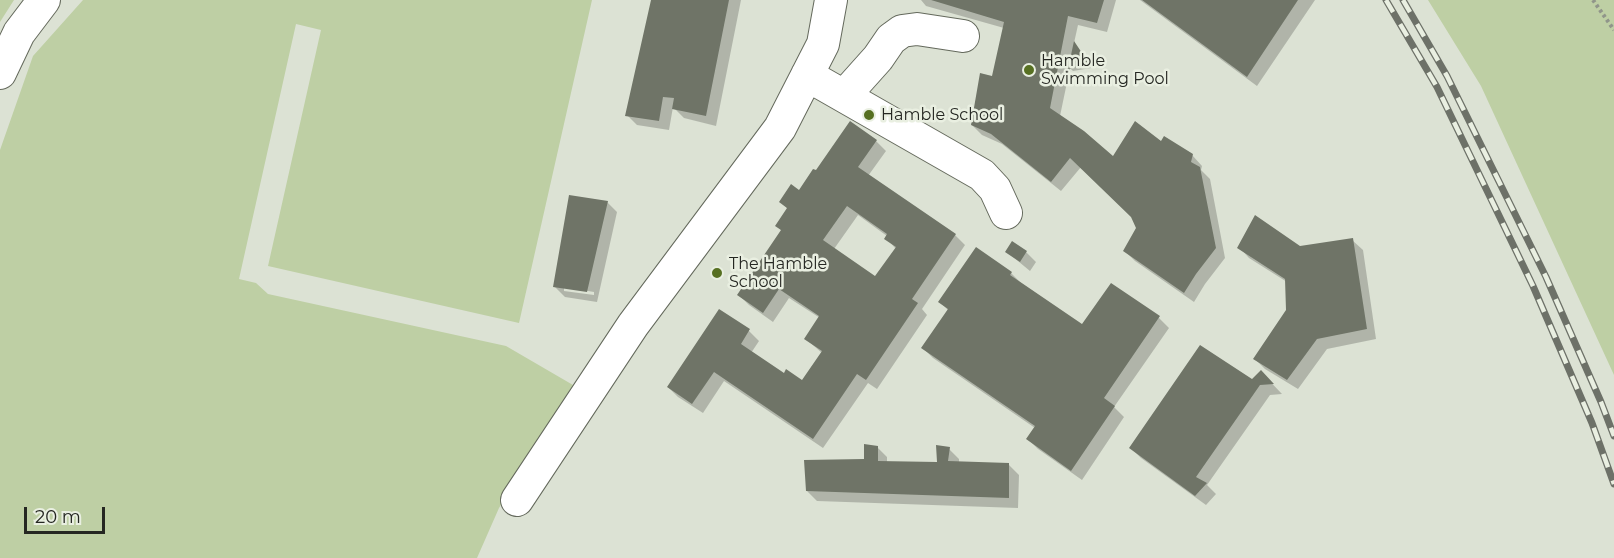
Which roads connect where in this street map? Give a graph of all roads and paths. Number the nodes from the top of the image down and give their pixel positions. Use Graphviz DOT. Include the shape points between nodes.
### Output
graph roads {
  1 [pos="44,0"];
  2 [pos="831,0"];
  3 [pos="1593,0"];
  4 [pos="1614,30"];
  5 [pos="963,36"];
  6 [pos="0,73"];
  7 [pos="807,75"];
  8 [pos="844,96"];
  9 [pos="1006,213"];
  10 [pos="517,500"];
  1 -- 6 [label="street" via="19,33"];
  2 -- 7 [label="street" via="823,44"];
  3 -- 4 [label="path"];
  5 -- 8 [label="street" via="902,30"];
  7 -- 8 [label="street"];
  7 -- 10 [label="street" via="780,128 633,325"];
  8 -- 9 [label="street" via="982,175 995,189"];
}
